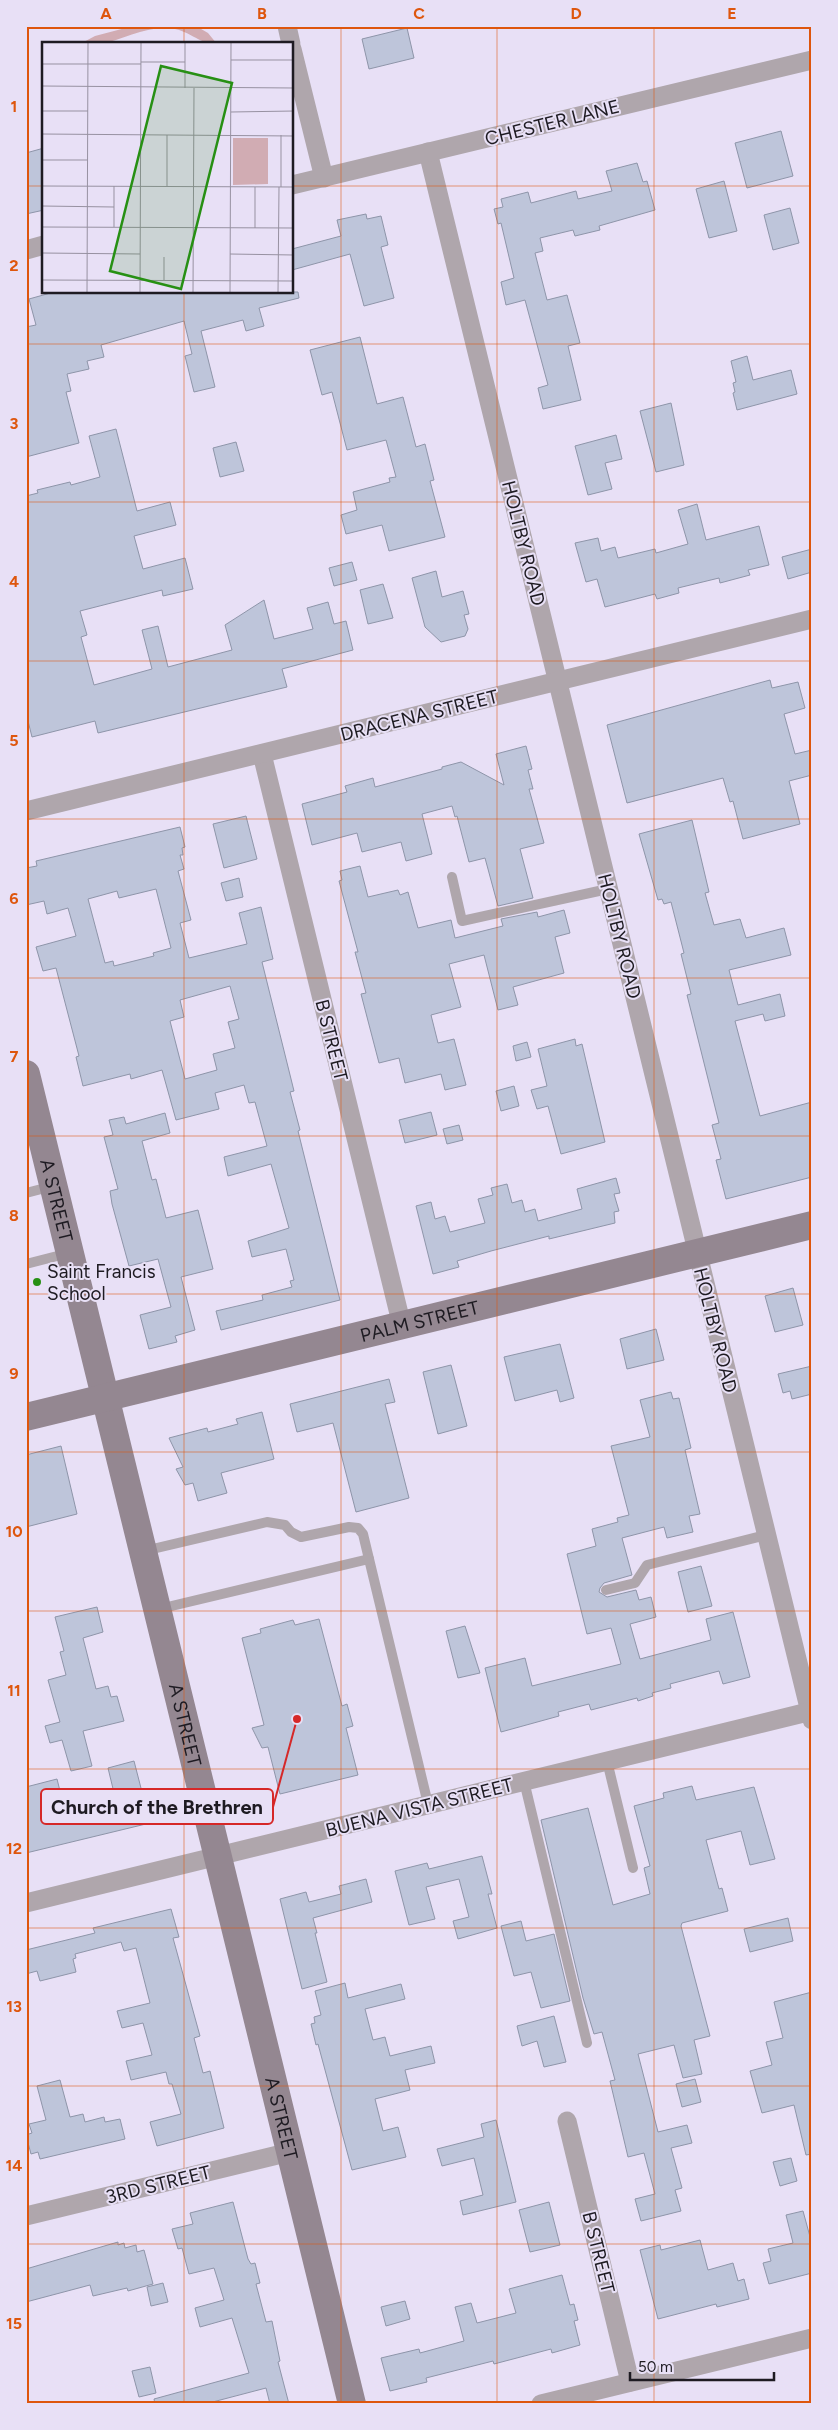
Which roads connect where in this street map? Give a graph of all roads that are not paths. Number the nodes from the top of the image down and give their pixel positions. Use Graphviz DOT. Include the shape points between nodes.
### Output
graph roads {
  1 [pos="287,26"];
  2 [pos="291,42"];
  3 [pos="294,57"];
  4 [pos="812,60"];
  5 [pos="428,152"];
  6 [pos="324,178"];
  7 [pos="294,185"];
  8 [pos="42,246"];
  9 [pos="26,250"];
  10 [pos="812,619"];
  11 [pos="558,681"];
  12 [pos="262,754"];
  13 [pos="26,811"];
  14 [pos="452,877"];
  15 [pos="608,889"];
  16 [pos="26,1074"];
  17 [pos="54,1186"];
  18 [pos="26,1193"];
  19 [pos="812,1225"];
  20 [pos="70,1253"];
  21 [pos="698,1253"];
  22 [pos="26,1264"];
  23 [pos="402,1326"];
  24 [pos="106,1398"];
  25 [pos="26,1417"];
  26 [pos="766,1535"];
  27 [pos="143,1551"];
  28 [pos="369,1558"];
  29 [pos="606,1590"];
  30 [pos="157,1610"];
  31 [pos="811,1714"];
  32 [pos="607,1760"];
  33 [pos="524,1781"];
  34 [pos="428,1804"];
  35 [pos="218,1856"];
  36 [pos="633,1868"];
  37 [pos="26,1903"];
  38 [pos="587,2043"];
  39 [pos="567,2121"];
  40 [pos="290,2152"];
  41 [pos="26,2216"];
  42 [pos="812,2338"];
  43 [pos="630,2382"];
  44 [pos="352,2404"];
  45 [pos="541,2404"];
  1 -- 2 [label="street"];
  3 -- 6 [label="street"];
  4 -- 5 [label="street, CHESTER LANE"];
  5 -- 6 [label="street, CHESTER LANE"];
  5 -- 11 [label="street, HOLTBY ROAD"];
  6 -- 7 [label="street, CHESTER LANE"];
  8 -- 9 [label="street"];
  10 -- 11 [label="street, DRACENA STREET"];
  11 -- 12 [label="street, DRACENA STREET"];
  11 -- 15 [label="street, HOLTBY ROAD"];
  12 -- 13 [label="street, DRACENA STREET"];
  12 -- 23 [label="street, B STREET"];
  14 -- 15 [label="lane" via="462,921"];
  15 -- 21 [label="street, HOLTBY ROAD"];
  16 -- 17 [label="street, A STREET"];
  17 -- 18 [label="lane"];
  17 -- 20 [label="street, A STREET"];
  19 -- 21 [label="street, PALM STREET"];
  20 -- 22 [label="lane"];
  20 -- 24 [label="street, A STREET"];
  21 -- 23 [label="street, PALM STREET"];
  21 -- 26 [label="street, HOLTBY ROAD"];
  23 -- 24 [label="street, PALM STREET"];
  24 -- 25 [label="street, PALM STREET"];
  24 -- 27 [label="street, A STREET"];
  26 -- 29 [label="lane" via="647,1565 635,1583"];
  26 -- 31 [label="street, HOLTBY ROAD"];
  27 -- 28 [label="lane" via="267,1522 284,1525 301,1537 358,1528 363,1534"];
  27 -- 30 [label="street, A STREET"];
  28 -- 30 [label="lane"];
  28 -- 34 [label="lane"];
  30 -- 35 [label="street, A STREET"];
  31 -- 32 [label="street, BUENA VISTA STREET"];
  32 -- 33 [label="street, BUENA VISTA STREET"];
  32 -- 36 [label="lane"];
  33 -- 34 [label="street, BUENA VISTA STREET"];
  33 -- 38 [label="lane"];
  34 -- 35 [label="street, BUENA VISTA STREET"];
  35 -- 37 [label="street, BUENA VISTA STREET"];
  35 -- 40 [label="street, A STREET"];
  39 -- 43 [label="street, B STREET"];
  40 -- 41 [label="street, 3RD STREET"];
  40 -- 44 [label="street, A STREET"];
  42 -- 43 [label="street"];
  43 -- 45 [label="street"];
}
